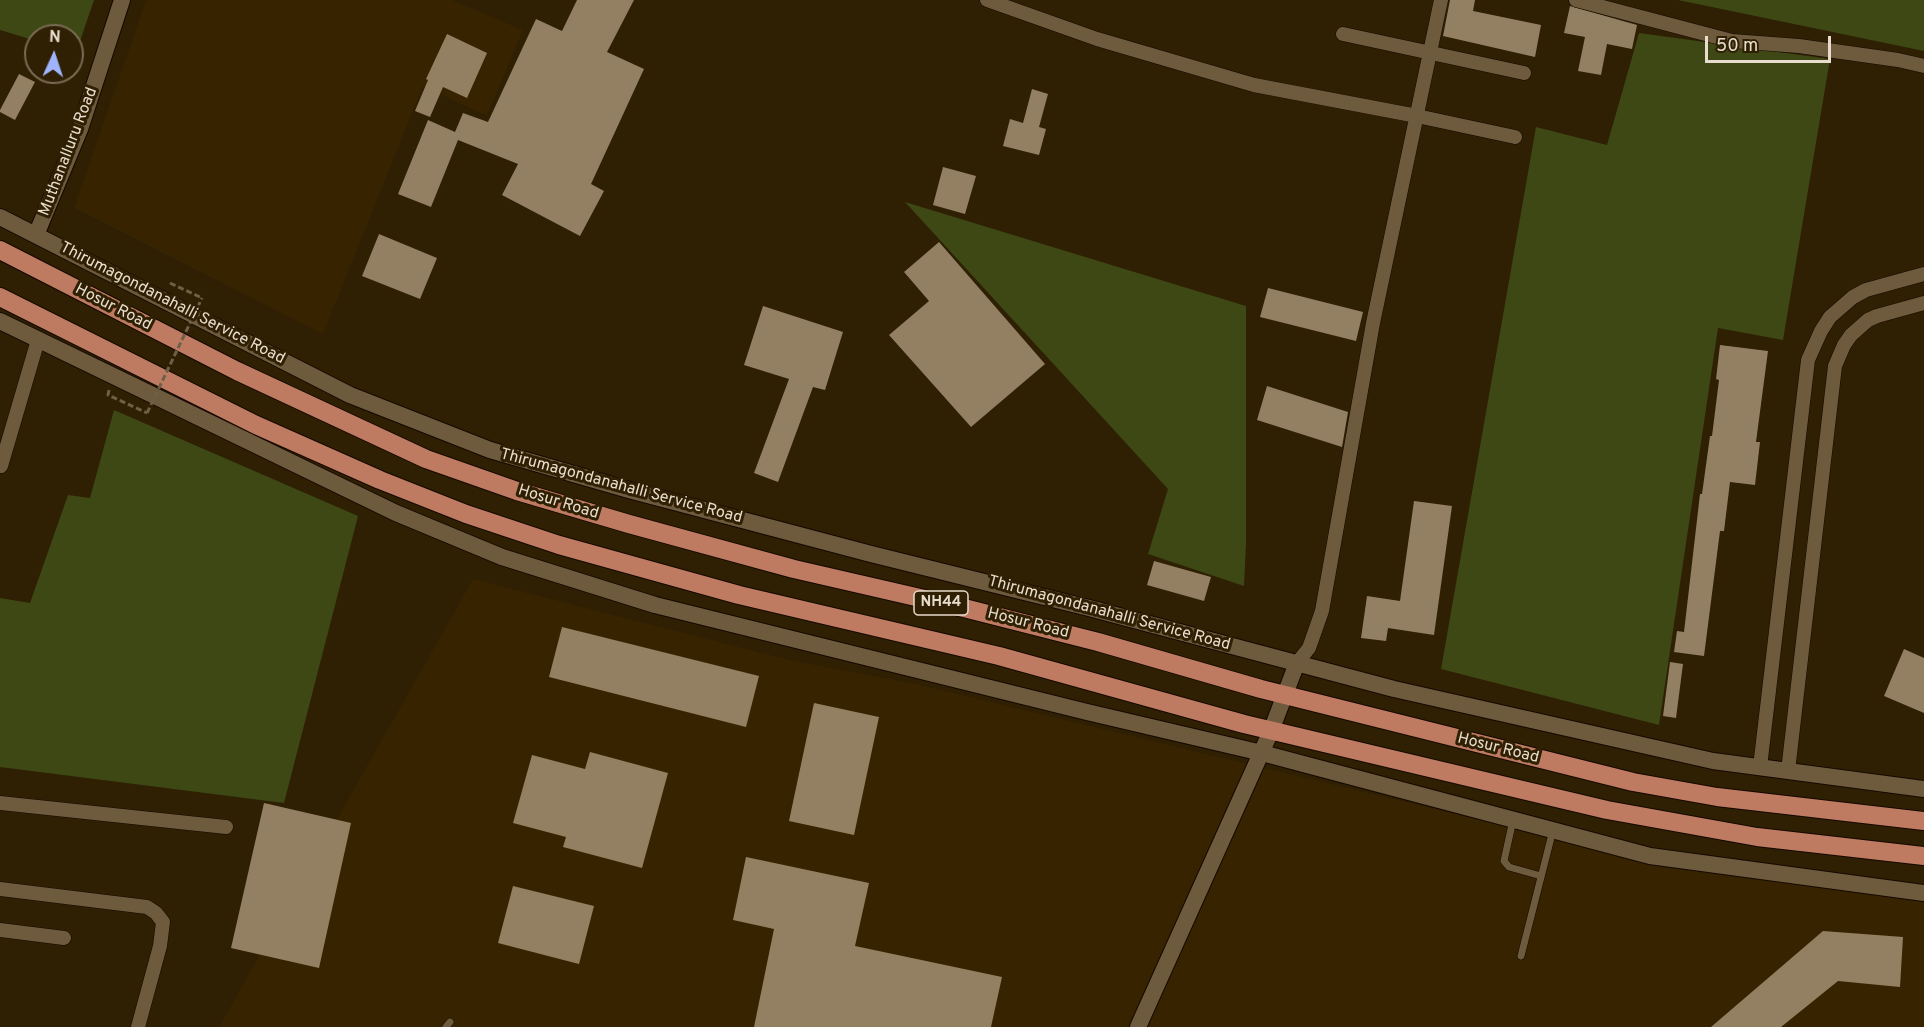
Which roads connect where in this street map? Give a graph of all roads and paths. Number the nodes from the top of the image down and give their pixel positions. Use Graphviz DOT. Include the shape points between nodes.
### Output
graph roads {
  1 [pos="122,0"];
  2 [pos="987,0"];
  3 [pos="1441,0"];
  4 [pos="1576,0"];
  5 [pos="1344,34"];
  6 [pos="1430,53"];
  7 [pos="1924,66"];
  8 [pos="1524,73"];
  9 [pos="1417,116"];
  10 [pos="1515,137"];
  11 [pos="0,217"];
  12 [pos="36,234"];
  13 [pos="0,250"];
  14 [pos="1924,274"];
  15 [pos="161,279"];
  16 [pos="0,297"];
  17 [pos="1924,303"];
  18 [pos="0,321"];
  19 [pos="38,340"];
  20 [pos="108,395"];
  21 [pos="1,466"];
  22 [pos="1297,663"];
  23 [pos="1284,695"];
  24 [pos="1271,731"];
  25 [pos="1262,753"];
  26 [pos="1760,767"];
  27 [pos="1788,771"];
  28 [pos="1924,789"];
  29 [pos="0,803"];
  30 [pos="1513,820"];
  31 [pos="1924,821"];
  32 [pos="226,827"];
  33 [pos="1553,831"];
  34 [pos="1924,856"];
  35 [pos="1541,876"];
  36 [pos="0,889"];
  37 [pos="1924,893"];
  38 [pos="0,930"];
  39 [pos="64,938"];
  40 [pos="1521,956"];
  41 [pos="138,1027"];
  42 [pos="1138,1027"];
  1 -- 12 [label="street, Muthanalluru Road" via="80,129"];
  2 -- 9 [label="street" via="1096,39 1254,86"];
  3 -- 6 [label="street"];
  4 -- 7 [label="street" via="1732,41 1799,46"];
  5 -- 6 [label="street"];
  6 -- 8 [label="street"];
  6 -- 9 [label="street"];
  9 -- 10 [label="street"];
  9 -- 22 [label="street" via="1373,323 1322,611 1309,648"];
  11 -- 12 [label="street, Thirumagondanahalli Service Road"];
  12 -- 22 [label="street, Thirumagondanahalli Service Road" via="350,395 490,450 871,554"];
  13 -- 23 [label="highway, Hosur Road / NH44" via="247,376 426,459 517,491 794,570 1098,642"];
  14 -- 26 [label="street" via="1853,297 1830,317 1808,360"];
  15 -- 20 [label="path, bridge" via="202,298 147,413"];
  16 -- 24 [label="highway, Hosur Road / NH44" via="256,424 466,514 559,545 728,592 999,656"];
  17 -- 27 [label="street" via="1868,320 1851,335 1835,366"];
  18 -- 19 [label="street"];
  19 -- 21 [label="street"];
  19 -- 25 [label="street" via="396,513 502,557 655,605"];
  22 -- 23 [label="street"];
  22 -- 26 [label="street, Thirumagondanahalli Service Road" via="1405,692 1713,761"];
  23 -- 24 [label="street"];
  23 -- 31 [label="highway, Hosur Road / NH44" via="1633,782 1718,797"];
  24 -- 25 [label="street"];
  24 -- 34 [label="highway, Hosur Road / NH44" via="1607,810 1757,837"];
  25 -- 30 [label="street"];
  25 -- 42 [label="street"];
  26 -- 27 [label="street, Thirumagondanahalli Service Road"];
  27 -- 28 [label="street, Thirumagondanahalli Service Road"];
  29 -- 32 [label="street"];
  30 -- 33 [label="street"];
  30 -- 35 [label="lane" via="1504,861 1509,867"];
  33 -- 35 [label="lane"];
  33 -- 37 [label="street" via="1650,856"];
  35 -- 40 [label="lane"];
  36 -- 41 [label="street" via="147,906 156,913 163,922 160,946"];
  38 -- 39 [label="street"];
}
